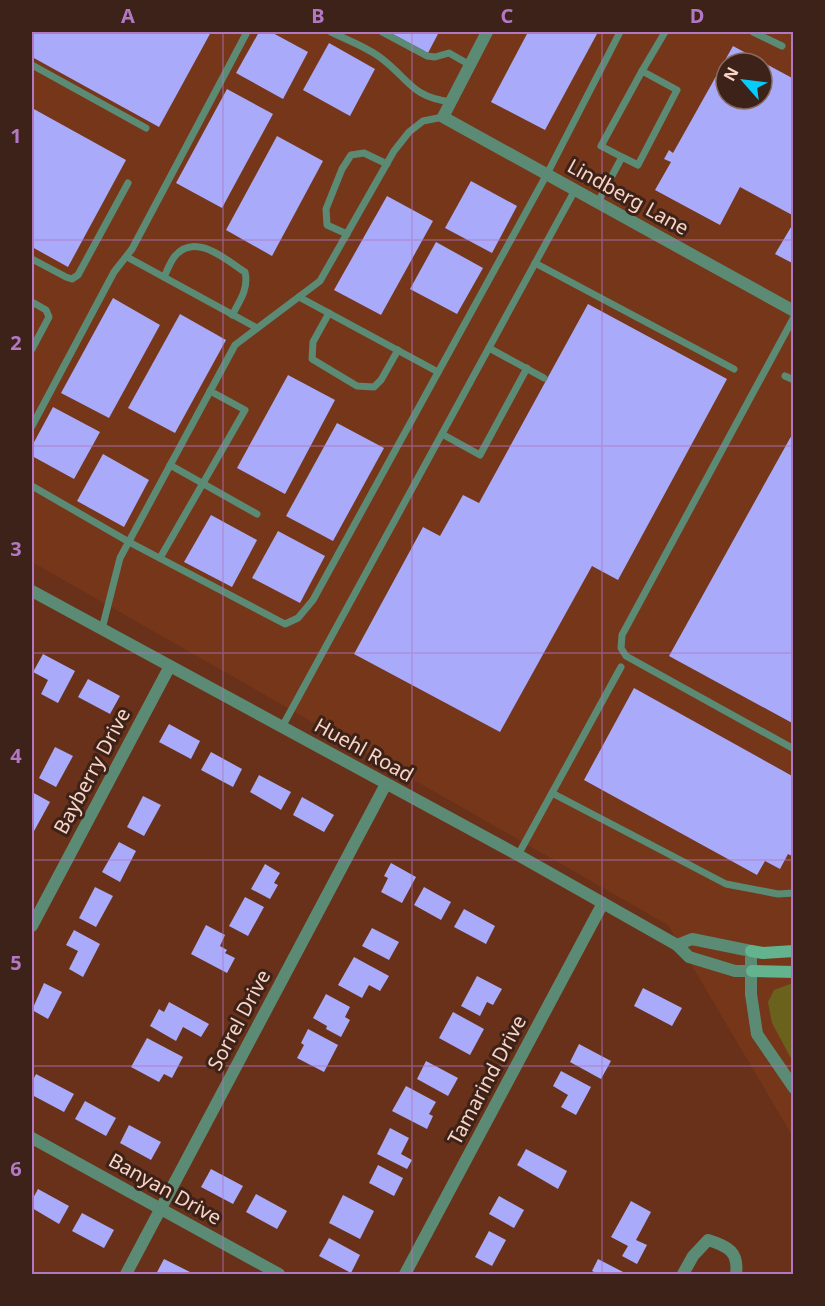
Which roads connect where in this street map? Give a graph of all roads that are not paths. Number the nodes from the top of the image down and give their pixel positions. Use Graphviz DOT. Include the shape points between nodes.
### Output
graph roads {
  1 [pos="247,32"];
  2 [pos="331,32"];
  3 [pos="382,32"];
  4 [pos="487,32"];
  5 [pos="620,32"];
  6 [pos="665,32"];
  7 [pos="753,32"];
  8 [pos="782,46"];
  9 [pos="32,65"];
  10 [pos="470,65"];
  11 [pos="642,71"];
  12 [pos="451,102"];
  13 [pos="443,117"];
  14 [pos="146,128"];
  15 [pos="622,157"];
  16 [pos="387,164"];
  17 [pos="546,174"];
  18 [pos="128,183"];
  19 [pos="575,190"];
  20 [pos="597,202"];
  21 [pos="347,234"];
  22 [pos="127,257"];
  23 [pos="32,259"];
  24 [pos="535,263"];
  25 [pos="164,277"];
  26 [pos="299,297"];
  27 [pos="32,302"];
  28 [pos="794,311"];
  29 [pos="329,313"];
  30 [pos="232,315"];
  31 [pos="794,316"];
  32 [pos="257,328"];
  33 [pos="489,348"];
  34 [pos="32,349"];
  35 [pos="398,350"];
  36 [pos="527,368"];
  37 [pos="734,369"];
  38 [pos="438,372"];
  39 [pos="785,376"];
  40 [pos="544,378"];
  41 [pos="794,380"];
  42 [pos="210,391"];
  43 [pos="32,426"];
  44 [pos="442,434"];
  45 [pos="170,465"];
  46 [pos="203,483"];
  47 [pos="32,486"];
  48 [pos="257,514"];
  49 [pos="129,542"];
  50 [pos="160,558"];
  51 [pos="32,591"];
  52 [pos="102,629"];
  53 [pos="170,666"];
  54 [pos="621,667"];
  55 [pos="282,727"];
  56 [pos="794,749"];
  57 [pos="386,784"];
  58 [pos="552,793"];
  59 [pos="518,855"];
  60 [pos="794,893"];
  61 [pos="603,903"];
  62 [pos="32,926"];
  63 [pos="677,945"];
  64 [pos="751,951"];
  65 [pos="794,951"];
  66 [pos="752,971"];
  67 [pos="794,972"];
  68 [pos="794,1088"];
  69 [pos="32,1138"];
  70 [pos="161,1209"];
  71 [pos="126,1275"];
  72 [pos="279,1275"];
  73 [pos="405,1275"];
  74 [pos="682,1275"];
  75 [pos="736,1275"];
  1 -- 22 [label="lane"];
  2 -- 12 [label="lane" via="380,58 421,94"];
  3 -- 10 [label="lane" via="427,56 449,53"];
  4 -- 10 [label="street"];
  5 -- 17 [label="lane"];
  6 -- 11 [label="lane"];
  7 -- 8 [label="lane"];
  9 -- 14 [label="lane"];
  10 -- 12 [label="street"];
  11 -- 15 [label="lane" via="601,146"];
  11 -- 15 [label="lane" via="677,90 638,165"];
  12 -- 13 [label="street"];
  13 -- 16 [label="lane" via="423,121 409,132"];
  13 -- 17 [label="street, Lindberg Lane"];
  15 -- 20 [label="lane"];
  16 -- 21 [label="lane"];
  16 -- 21 [label="lane" via="364,153 351,155 342,169 326,209 327,225"];
  17 -- 19 [label="street, Lindberg Lane"];
  17 -- 38 [label="lane"];
  18 -- 23 [label="lane" via="78,275 66,277"];
  19 -- 20 [label="street, Lindberg Lane"];
  19 -- 24 [label="lane"];
  20 -- 28 [label="street, Lindberg Lane"];
  21 -- 26 [label="lane" via="320,281"];
  22 -- 25 [label="lane"];
  22 -- 43 [label="lane" via="114,272"];
  24 -- 33 [label="lane"];
  24 -- 37 [label="lane"];
  25 -- 30 [label="lane"];
  25 -- 30 [label="lane" via="173,257 183,248 192,245 208,250 245,272 244,294"];
  26 -- 29 [label="lane"];
  26 -- 32 [label="lane"];
  27 -- 34 [label="lane" via="46,310 49,317"];
  29 -- 35 [label="lane"];
  29 -- 35 [label="lane" via="313,342 312,359 357,386 374,387"];
  30 -- 32 [label="lane"];
  31 -- 56 [label="lane" via="622,635 621,648 626,656"];
  32 -- 42 [label="lane" via="235,345"];
  33 -- 36 [label="lane"];
  33 -- 44 [label="lane"];
  35 -- 38 [label="lane"];
  36 -- 40 [label="lane"];
  36 -- 44 [label="lane" via="480,454"];
  38 -- 50 [label="lane" via="314,600 298,618 285,624"];
  39 -- 41 [label="lane"];
  42 -- 45 [label="lane"];
  42 -- 46 [label="lane" via="245,410"];
  44 -- 55 [label="lane"];
  45 -- 46 [label="lane"];
  45 -- 49 [label="lane"];
  46 -- 48 [label="lane"];
  46 -- 50 [label="lane"];
  47 -- 49 [label="lane"];
  49 -- 50 [label="lane"];
  49 -- 52 [label="lane" via="120,558"];
  51 -- 52 [label="street, Huehl Road"];
  52 -- 53 [label="street, Huehl Road"];
  53 -- 55 [label="street, Huehl Road"];
  53 -- 62 [label="street, Bayberry Drive"];
  54 -- 58 [label="lane"];
  55 -- 57 [label="street, Huehl Road"];
  57 -- 59 [label="street, Huehl Road"];
  57 -- 70 [label="street, Sorrel Drive"];
  58 -- 59 [label="lane"];
  58 -- 60 [label="lane" via="726,884 778,894"];
  59 -- 61 [label="street, Huehl Road"];
  61 -- 63 [label="street, Huehl Road"];
  61 -- 73 [label="street, Tamarind Drive"];
  63 -- 64 [label="street" via="692,939"];
  63 -- 66 [label="street, Huehl Road" via="689,957"];
  64 -- 65 [label="street"];
  64 -- 66 [label="street"];
  66 -- 67 [label="street"];
  66 -- 68 [label="street" via="751,994 758,1034"];
  69 -- 70 [label="street, Banyan Drive"];
  70 -- 71 [label="street, Sorrel Drive"];
  70 -- 72 [label="street, Banyan Drive"];
  74 -- 75 [label="street" via="708,1240 727,1246 737,1262"];
}
